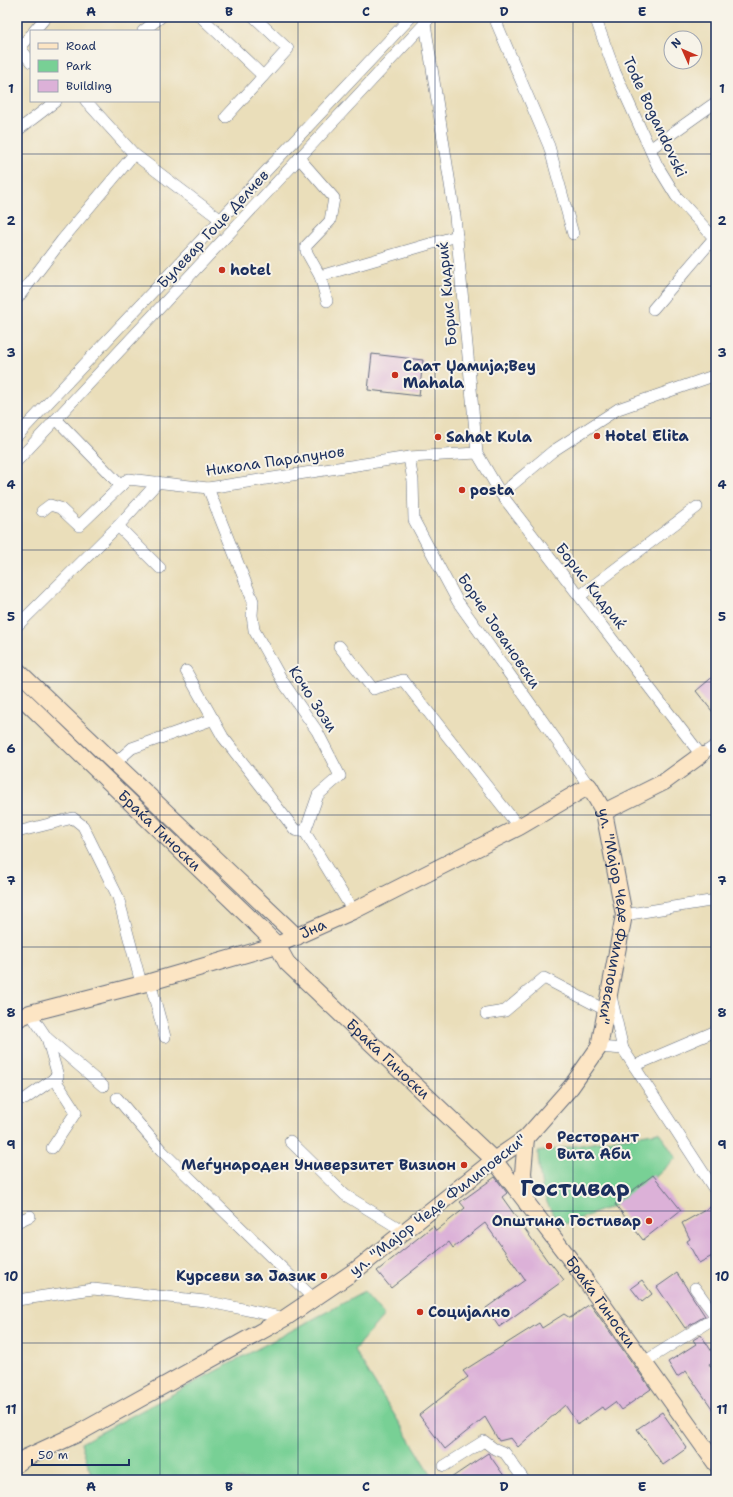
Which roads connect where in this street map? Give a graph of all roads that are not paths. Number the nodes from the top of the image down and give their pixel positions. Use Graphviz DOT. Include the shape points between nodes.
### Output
graph roads {
  1 [pos="46,17"];
  2 [pos="161,17"];
  3 [pos="201,17"];
  4 [pos="254,17"];
  5 [pos="411,17"];
  6 [pos="494,17"];
  7 [pos="595,17"];
  8 [pos="427,19"];
  9 [pos="35,30"];
  10 [pos="144,30"];
  11 [pos="30,36"];
  12 [pos="18,46"];
  13 [pos="30,61"];
  14 [pos="263,76"];
  15 [pos="55,102"];
  16 [pos="87,102"];
  17 [pos="712,105"];
  18 [pos="226,117"];
  19 [pos="17,131"];
  20 [pos="650,149"];
  21 [pos="134,154"];
  22 [pos="299,158"];
  23 [pos="221,220"];
  24 [pos="573,234"];
  25 [pos="457,236"];
  26 [pos="715,239"];
  27 [pos="320,276"];
  28 [pos="17,299"];
  29 [pos="327,301"];
  30 [pos="653,309"];
  31 [pos="716,375"];
  32 [pos="56,419"];
  33 [pos="17,436"];
  34 [pos="477,453"];
  35 [pos="409,457"];
  36 [pos="17,461"];
  37 [pos="158,482"];
  38 [pos="121,486"];
  39 [pos="208,488"];
  40 [pos="501,494"];
  41 [pos="697,507"];
  42 [pos="42,511"];
  43 [pos="118,526"];
  44 [pos="160,568"];
  45 [pos="581,596"];
  46 [pos="17,626"];
  47 [pos="339,646"];
  48 [pos="17,670"];
  49 [pos="186,671"];
  50 [pos="17,693"];
  51 [pos="214,720"];
  52 [pos="716,745"];
  53 [pos="701,755"];
  54 [pos="114,764"];
  55 [pos="589,786"];
  56 [pos="604,812"];
  57 [pos="519,827"];
  58 [pos="17,832"];
  59 [pos="305,832"];
  60 [pos="716,900"];
  61 [pos="353,911"];
  62 [pos="624,915"];
  63 [pos="297,937"];
  64 [pos="277,945"];
  65 [pos="146,983"];
  66 [pos="610,995"];
  67 [pos="607,1011"];
  68 [pos="486,1014"];
  69 [pos="21,1015"];
  70 [pos="716,1031"];
  71 [pos="165,1037"];
  72 [pos="48,1038"];
  73 [pos="600,1047"];
  74 [pos="623,1049"];
  75 [pos="634,1066"];
  76 [pos="54,1078"];
  77 [pos="103,1086"];
  78 [pos="117,1098"];
  79 [pos="25,1099"];
  80 [pos="526,1138"];
  81 [pos="290,1141"];
  82 [pos="52,1148"];
  83 [pos="494,1160"];
  84 [pos="716,1192"];
  85 [pos="528,1205"];
  86 [pos="30,1216"];
  87 [pos="17,1222"];
  88 [pos="405,1232"];
  89 [pos="695,1288"];
  90 [pos="313,1298"];
  91 [pos="17,1300"];
  92 [pos="716,1317"];
  93 [pos="285,1318"];
  94 [pos="644,1362"];
  95 [pos="20,1460"];
  96 [pos="716,1464"];
  97 [pos="444,1466"];
  98 [pos="524,1480"];
  1 -- 9 [label="street"];
  2 -- 10 [label="street"];
  3 -- 14 [label="street"];
  4 -- 14 [label="street" via="288,49"];
  5 -- 23 [label="street, Булевар Гоце Делчев"];
  6 -- 24 [label="street" via="548,146"];
  7 -- 20 [label="street, Tode Bogandovski" via="615,72"];
  8 -- 22 [label="street, Булевар Гоце Делчев"];
  8 -- 25 [label="street, Борис Кидриќ"];
  11 -- 12 [label="street"];
  12 -- 13 [label="street"];
  14 -- 18 [label="street"];
  15 -- 19 [label="street"];
  16 -- 21 [label="street"];
  17 -- 20 [label="street"];
  20 -- 26 [label="street, Tode Bogandovski" via="676,196"];
  21 -- 23 [label="street"];
  21 -- 28 [label="street" via="62,240"];
  22 -- 27 [label="street" via="334,198 330,221 308,241 306,246 306,252"];
  22 -- 32 [label="street, Булевар Гоце Делчев"];
  23 -- 33 [label="street, Булевар Гоце Делчев"];
  25 -- 27 [label="street"];
  25 -- 34 [label="street, Борис Кидриќ"];
  26 -- 30 [label="street"];
  27 -- 29 [label="street"];
  31 -- 40 [label="street" via="618,409 553,451"];
  32 -- 36 [label="street, Булевар Гоце Делчев"];
  32 -- 38 [label="street"];
  34 -- 35 [label="street, Никола Парапунов"];
  34 -- 40 [label="street, Борис Кидриќ"];
  35 -- 39 [label="street, Никола Парапунов"];
  35 -- 55 [label="street, Борче Јовановски" via="413,481 414,520 458,602"];
  37 -- 38 [label="street, Никола Парапунов" via="128,479"];
  37 -- 39 [label="street, Никола Парапунов"];
  37 -- 43 [label="street"];
  38 -- 42 [label="street" via="79,526 60,508 50,505"];
  39 -- 59 [label="street, Кочо Зози" via="253,601 254,630 283,682 317,731 340,776 318,796"];
  40 -- 45 [label="street, Борис Кидриќ"];
  41 -- 45 [label="street"];
  43 -- 44 [label="street"];
  43 -- 46 [label="street"];
  45 -- 53 [label="street, Борис Кидриќ"];
  47 -- 57 [label="street" via="373,689 403,680"];
  48 -- 54 [label="street, Браќа Гиноски"];
  49 -- 51 [label="street"];
  50 -- 64 [label="street, Браќа Гиноски"];
  51 -- 54 [label="street" via="132,748"];
  51 -- 59 [label="street" via="223,737 295,830"];
  52 -- 53 [label="street"];
  53 -- 56 [label="street" via="664,782"];
  54 -- 63 [label="street, Браќа Гиноски"];
  55 -- 56 [label="street, ул. \"Мајор Чеде Филиповски\""];
  55 -- 57 [label="street, Јна"];
  56 -- 62 [label="street, ул. \"Мајор Чеде Филиповски\""];
  57 -- 61 [label="street, Јна"];
  58 -- 65 [label="street" via="73,818 83,826 118,897"];
  59 -- 61 [label="street"];
  60 -- 62 [label="street"];
  61 -- 63 [label="street, Јна"];
  62 -- 66 [label="street, ул. \"Мајор Чеде Филиповски\""];
  63 -- 64 [label="street, Јна"];
  64 -- 65 [label="street, Јна"];
  64 -- 83 [label="street, Браќа Гиноски" via="288,963"];
  65 -- 69 [label="street, Јна"];
  65 -- 71 [label="street"];
  66 -- 67 [label="street, ул. \"Мајор Чеде Филиповски\""];
  66 -- 74 [label="street"];
  67 -- 68 [label="street" via="544,978 505,1011"];
  67 -- 73 [label="street, ул. \"Мајор Чеде Филиповски\""];
  69 -- 72 [label="street"];
  70 -- 75 [label="street"];
  72 -- 76 [label="street" via="58,1076"];
  72 -- 77 [label="street"];
  73 -- 74 [label="street"];
  73 -- 80 [label="street, ул. \"Мајор Чеде Филиповски\""];
  74 -- 75 [label="street"];
  75 -- 84 [label="street"];
  76 -- 79 [label="street"];
  76 -- 82 [label="street" via="76,1112"];
  78 -- 90 [label="street" via="161,1150"];
  80 -- 83 [label="street, ул. \"Мајор Чеде Филиповски\""];
  80 -- 85 [label="street" via="523,1173"];
  81 -- 88 [label="street" via="345,1195"];
  83 -- 85 [label="street, Браќа Гиноски"];
  83 -- 88 [label="street, ул. \"Мајор Чеде Филиповски\""];
  85 -- 94 [label="street, Браќа Гиноски"];
  86 -- 87 [label="street"];
  88 -- 90 [label="street, ул. \"Мајор Чеде Филиповски\"" via="356,1270"];
  89 -- 92 [label="street"];
  90 -- 93 [label="street, ул. \"Мајор Чеде Филиповски\""];
  91 -- 93 [label="street" via="93,1289 205,1301"];
  92 -- 94 [label="street"];
  93 -- 95 [label="street, ул. \"Мајор Чеде Филиповски\"" via="63,1441"];
  94 -- 96 [label="street, Браќа Гиноски"];
  97 -- 98 [label="street" via="484,1441 505,1453"];
}
